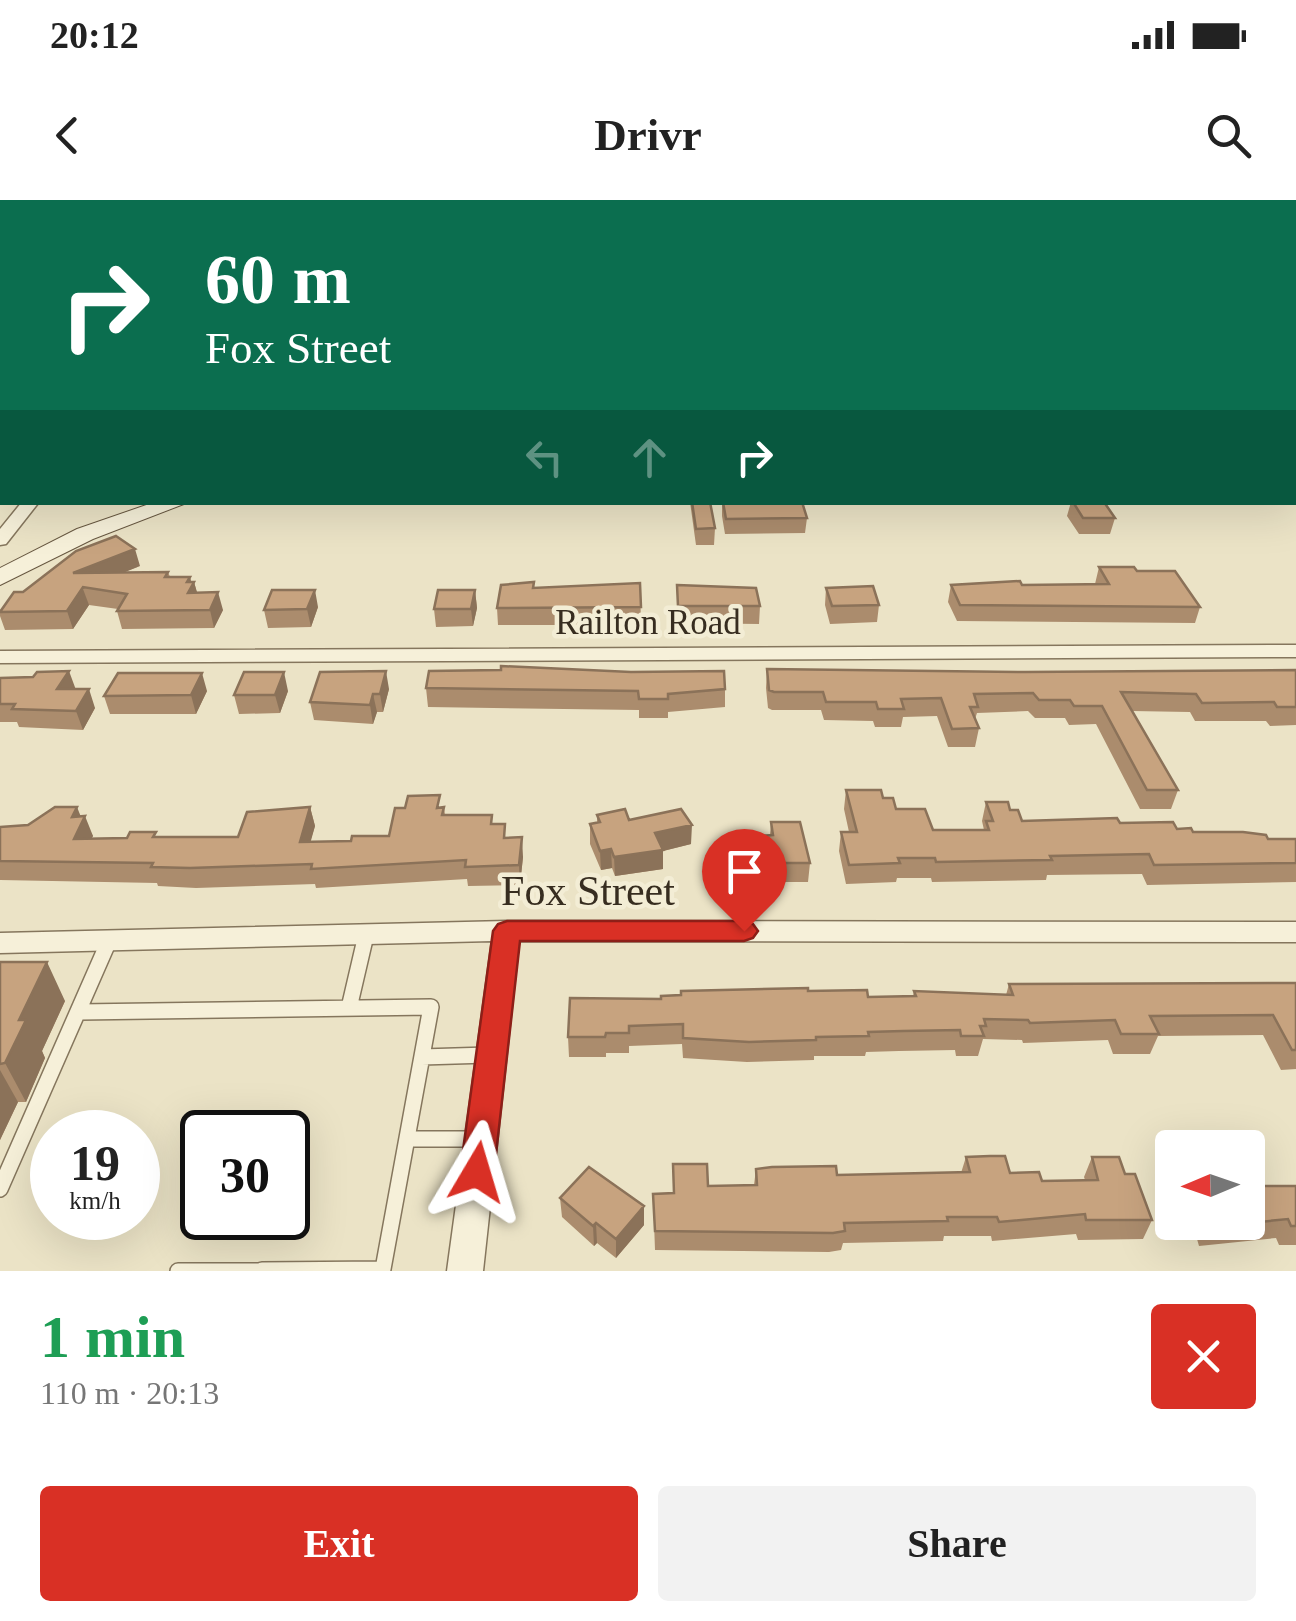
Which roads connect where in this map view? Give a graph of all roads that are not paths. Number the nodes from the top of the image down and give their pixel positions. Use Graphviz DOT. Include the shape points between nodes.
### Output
graph roads {
  1 [pos="29,505"];
  2 [pos="169,505"];
  3 [pos="0,540"];
  4 [pos="0,578"];
  5 [pos="1296,651"];
  6 [pos="0,658"];
  7 [pos="507,931"];
  8 [pos="1296,932"];
  9 [pos="366,935"];
  10 [pos="0,943"];
  11 [pos="108,943"];
  12 [pos="350,1008"];
  13 [pos="80,1012"];
  14 [pos="492,1055"];
  15 [pos="422,1057"];
  16 [pos="406,1139"];
  17 [pos="481,1139"];
  18 [pos="0,1189"];
  19 [pos="262,1270"];
  20 [pos="178,1271"];
  21 [pos="465,1271"];
  1 -- 3 [label="street"];
  2 -- 4 [label="main road" via="86,534"];
  5 -- 6 [label="street, Railton Road"];
  7 -- 8 [label="street, Fox Street"];
  7 -- 9 [label="street, Fox Street"];
  7 -- 14 [label="street"];
  9 -- 11 [label="street, Fox Street"];
  9 -- 12 [label="lane"];
  10 -- 11 [label="street, Fox Street"];
  11 -- 13 [label="lane"];
  12 -- 13 [label="lane"];
  12 -- 15 [label="lane" via="431,1006"];
  13 -- 18 [label="lane"];
  14 -- 15 [label="lane"];
  14 -- 17 [label="street"];
  15 -- 16 [label="lane"];
  16 -- 17 [label="lane"];
  16 -- 19 [label="lane" via="383,1269"];
  17 -- 21 [label="street"];
  19 -- 20 [label="lane"];
}
